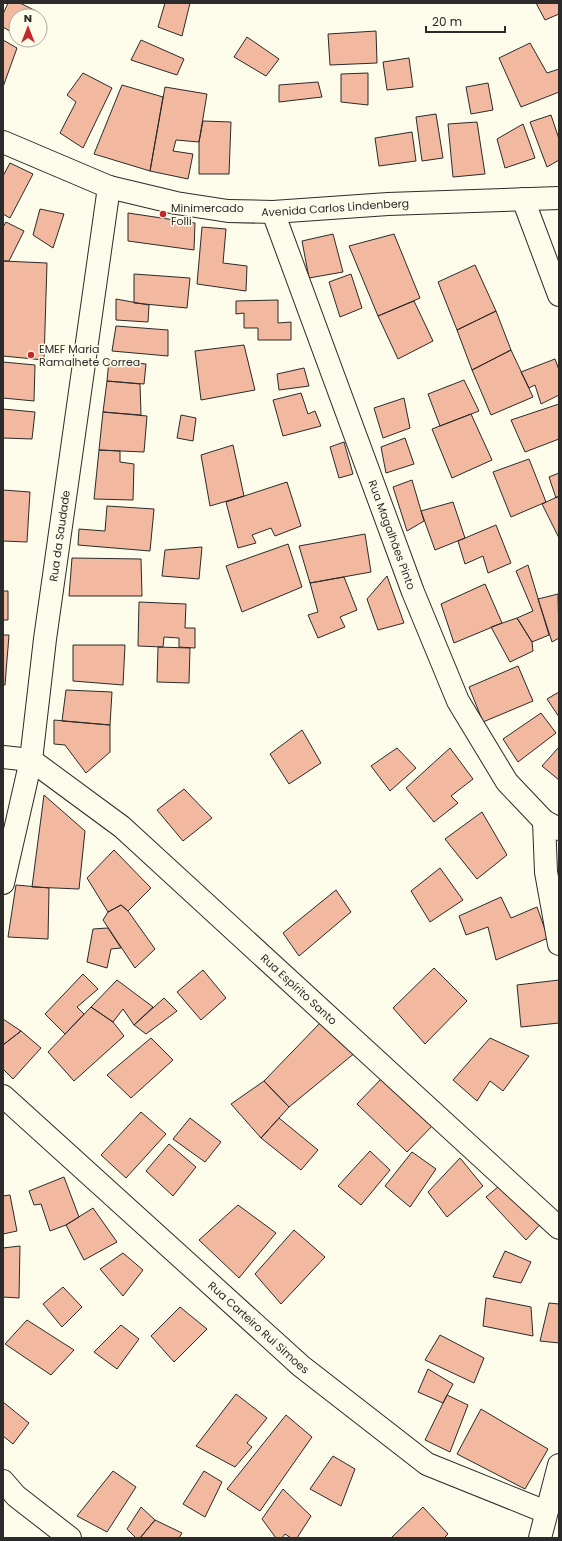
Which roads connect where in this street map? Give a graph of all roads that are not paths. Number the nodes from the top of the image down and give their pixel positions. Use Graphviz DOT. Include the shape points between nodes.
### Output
graph roads {
  1 [pos="3,142"];
  2 [pos="110,187"];
  3 [pos="559,198"];
  4 [pos="523,199"];
  5 [pos="273,212"];
  6 [pos="559,295"];
  7 [pos="3,757"];
  8 [pos="31,760"];
  9 [pos="552,825"];
  10 [pos="3,883"];
  11 [pos="559,944"];
  12 [pos="3,1096"];
  13 [pos="559,1228"];
  14 [pos="559,1465"];
  15 [pos="3,1481"];
  16 [pos="546,1512"];
  17 [pos="70,1538"];
  18 [pos="540,1538"];
  1 -- 2 [label="street, Avenida Carlos Lindenberg"];
  2 -- 5 [label="street, Avenida Carlos Lindenberg" via="176,203 228,210"];
  2 -- 8 [label="street, Rua da Saudade" via="45,639"];
  3 -- 4 [label="street, Avenida Carlos Lindenberg"];
  4 -- 5 [label="street, Avenida Carlos Lindenberg" via="388,204"];
  4 -- 6 [label="street"];
  5 -- 9 [label="street, Rua Magalhães Pinto" via="413,592 458,701 507,782"];
  7 -- 8 [label="street"];
  8 -- 10 [label="street, Rua da Saudade"];
  8 -- 13 [label="street, Rua Espírito Santo" via="122,827"];
  9 -- 11 [label="street" via="546,872"];
  12 -- 16 [label="street, Rua Carteiro Rui Simoes" via="301,1366 427,1464"];
  14 -- 16 [label="street"];
  15 -- 17 [label="street" via="16,1496"];
  16 -- 18 [label="street"];
}
